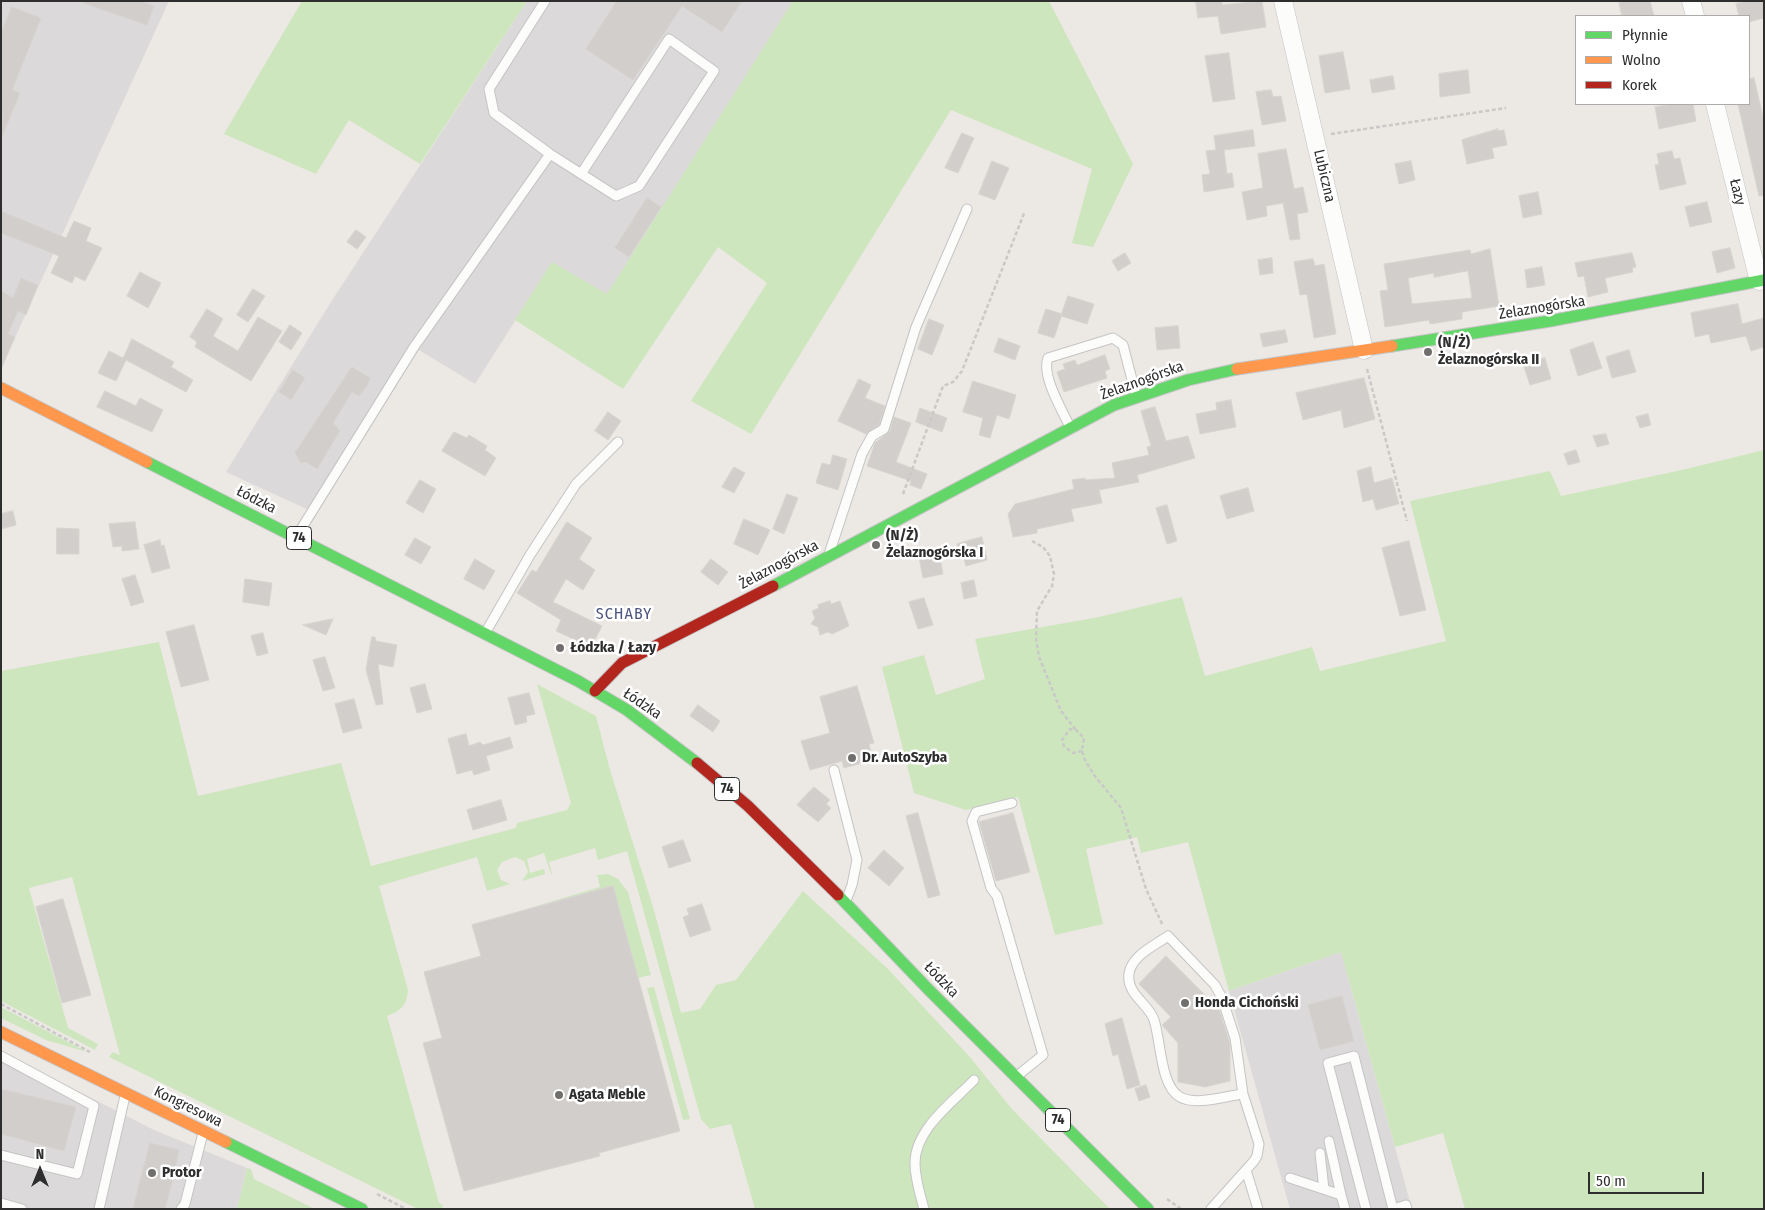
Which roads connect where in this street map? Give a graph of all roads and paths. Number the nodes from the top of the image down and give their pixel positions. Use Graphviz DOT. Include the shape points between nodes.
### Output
graph roads {
  1 [pos="545,1"];
  2 [pos="1283,1"];
  3 [pos="1691,1"];
  4 [pos="1695,15"];
  5 [pos="1715,105"];
  6 [pos="1506,108"];
  7 [pos="1314,136"];
  8 [pos="550,154"];
  9 [pos="581,174"];
  10 [pos="967,209"];
  11 [pos="1025,211"];
  12 [pos="1761,280"];
  13 [pos="1364,350"];
  14 [pos="1,388"];
  15 [pos="1136,395"];
  16 [pos="1070,428"];
  17 [pos="618,442"];
  18 [pos="903,495"];
  19 [pos="1407,521"];
  20 [pos="296,536"];
  21 [pos="1032,540"];
  22 [pos="828,556"];
  23 [pos="486,632"];
  24 [pos="595,691"];
  25 [pos="1076,730"];
  26 [pos="1082,751"];
  27 [pos="834,770"];
  28 [pos="1012,803"];
  29 [pos="845,903"];
  30 [pos="1168,936"];
  31 [pos="1,1004"];
  32 [pos="1,1032"];
  33 [pos="92,1054"];
  34 [pos="1,1056"];
  35 [pos="1015,1078"];
  36 [pos="974,1080"];
  37 [pos="126,1093"];
  38 [pos="1243,1094"];
  39 [pos="203,1132"];
  40 [pos="1329,1141"];
  41 [pos="1320,1153"];
  42 [pos="1,1155"];
  43 [pos="1246,1170"];
  44 [pos="1290,1178"];
  45 [pos="1324,1189"];
  46 [pos="1160,1193"];
  47 [pos="1341,1195"];
  48 [pos="1,1203"];
  49 [pos="22,1209"];
  50 [pos="99,1209"];
  51 [pos="181,1209"];
  52 [pos="362,1209"];
  53 [pos="924,1209"];
  54 [pos="1148,1209"];
  55 [pos="1181,1209"];
  56 [pos="1211,1209"];
  57 [pos="1258,1209"];
  58 [pos="1345,1209"];
  59 [pos="1366,1209"];
  60 [pos="1394,1209"];
  61 [pos="1407,1209"];
  1 -- 8 [label="lane" via="489,89 494,113"];
  2 -- 7 [label="street, Lubiczna"];
  3 -- 4 [label="street"];
  5 -- 12 [label="street, Łazy"];
  6 -- 7 [label="path"];
  7 -- 13 [label="street, Lubiczna"];
  8 -- 9 [label="lane"];
  8 -- 20 [label="lane" via="414,347"];
  9 -- 9 [label="lane" via="616,196 639,186 714,71 669,39"];
  10 -- 22 [label="lane" via="916,327 884,429 872,436 862,454"];
  11 -- 18 [label="path" via="962,370 952,382 942,386"];
  12 -- 13 [label="street, Żelaznogórska" via="1598,314"];
  13 -- 15 [label="street, Żelaznogórska" via="1223,371"];
  13 -- 19 [label="path"];
  14 -- 20 [label="street, Łódzka / 74"];
  15 -- 16 [label="street, Żelaznogórska"];
  15 -- 16 [label="lane" via="1123,345 1113,338 1048,358 1045,365 1047,375"];
  16 -- 22 [label="street, Żelaznogórska"];
  17 -- 23 [label="lane" via="576,484"];
  20 -- 23 [label="street, Łódzka / 74"];
  21 -- 25 [label="path" via="1050,556 1054,574 1052,586 1037,610 1039,657 1060,711"];
  22 -- 24 [label="street, Żelaznogórska" via="622,663"];
  23 -- 24 [label="street, Łódzka / 74"];
  24 -- 29 [label="street, Łódzka / 74" via="654,730 718,780"];
  25 -- 26 [label="path" via="1084,738"];
  25 -- 26 [label="path" via="1070,729 1062,740 1069,752"];
  26 -- 30 [label="path" via="1094,775 1121,808 1146,889"];
  27 -- 29 [label="lane" via="857,860"];
  28 -- 35 [label="lane" via="976,812 972,820 1042,1055"];
  29 -- 35 [label="street, Łódzka / 74"];
  30 -- 38 [label="lane" via="1215,985 1222,998 1235,1038"];
  30 -- 38 [label="lane" via="1132,962 1128,976 1136,997 1154,1018 1167,1081 1177,1096 1189,1102"];
  31 -- 33 [label="path"];
  32 -- 37 [label="street, Kongresowa"];
  34 -- 42 [label="lane" via="94,1106 77,1174"];
  35 -- 54 [label="street, Łódzka / 74"];
  36 -- 53 [label="lane" via="929,1127 920,1142 915,1162"];
  37 -- 39 [label="street, Kongresowa"];
  37 -- 50 [label="lane"];
  38 -- 43 [label="lane" via="1258,1144 1257,1156"];
  39 -- 51 [label="lane"];
  39 -- 52 [label="street, Kongresowa"];
  40 -- 47 [label="lane"];
  41 -- 45 [label="lane"];
  43 -- 56 [label="lane"];
  43 -- 57 [label="lane"];
  44 -- 45 [label="lane"];
  45 -- 47 [label="lane"];
  46 -- 55 [label="path"];
  47 -- 58 [label="lane"];
  48 -- 49 [label="lane"];
  59 -- 60 [label="lane" via="1328,1063 1354,1056"];
  60 -- 61 [label="lane" via="1406,1205"];
}
